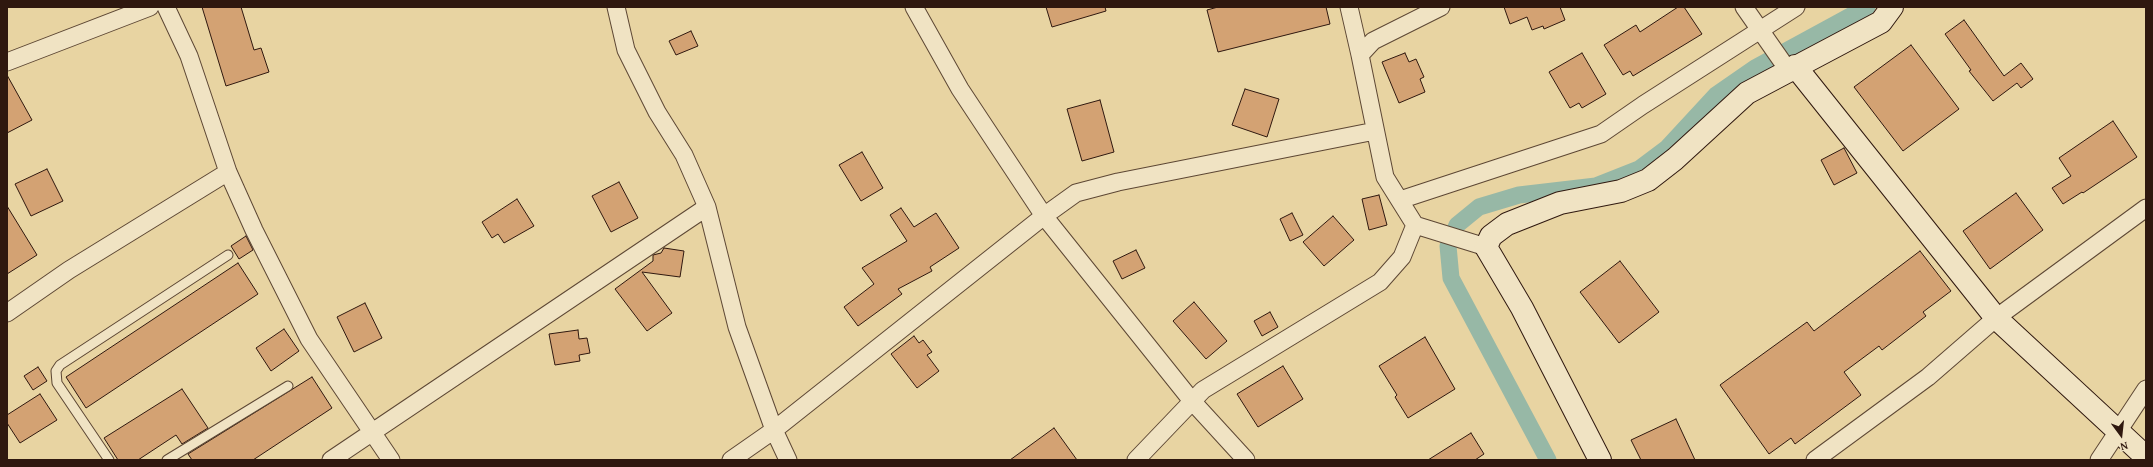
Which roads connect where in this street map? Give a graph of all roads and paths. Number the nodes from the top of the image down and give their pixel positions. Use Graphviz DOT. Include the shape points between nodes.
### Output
graph roads {
  1 [pos="150,7"];
  2 [pos="166,7"];
  3 [pos="616,7"];
  4 [pos="914,7"];
  5 [pos="1349,7"];
  6 [pos="1441,7"];
  7 [pos="1744,7"];
  8 [pos="1796,7"];
  9 [pos="1892,7"];
  10 [pos="1761,30"];
  11 [pos="1360,55"];
  12 [pos="7,62"];
  13 [pos="1789,67"];
  14 [pos="1375,131"];
  15 [pos="228,172"];
  16 [pos="1400,200"];
  17 [pos="707,207"];
  18 [pos="2146,208"];
  19 [pos="1044,216"];
  20 [pos="1415,225"];
  21 [pos="1486,247"];
  22 [pos="228,255"];
  23 [pos="7,313"];
  24 [pos="1996,318"];
  25 [pos="288,386"];
  26 [pos="2146,389"];
  27 [pos="1192,401"];
  28 [pos="774,430"];
  29 [pos="2118,431"];
  30 [pos="372,433"];
  31 [pos="2146,457"];
  32 [pos="109,460"];
  33 [pos="167,460"];
  34 [pos="331,460"];
  35 [pos="391,460"];
  36 [pos="731,460"];
  37 [pos="788,460"];
  38 [pos="1136,460"];
  39 [pos="1246,460"];
  40 [pos="1600,460"];
  41 [pos="1816,460"];
  42 [pos="2099,460"];
  1 -- 12 [label="street"];
  2 -- 15 [label="street" via="189,56"];
  3 -- 17 [label="street" via="626,50 684,155"];
  4 -- 19 [label="street" via="960,89"];
  5 -- 11 [label="street"];
  6 -- 11 [label="street" via="1374,41"];
  7 -- 10 [label="street"];
  8 -- 10 [label="street"];
  9 -- 13 [label="street" via="1881,22"];
  10 -- 13 [label="street"];
  10 -- 16 [label="street" via="1601,134"];
  11 -- 14 [label="street"];
  13 -- 21 [label="street" via="1747,92 1675,159 1648,180 1621,191 1560,203 1507,224 1491,236"];
  13 -- 24 [label="street"];
  14 -- 16 [label="street" via="1385,177"];
  14 -- 19 [label="street" via="1118,182 1076,193"];
  15 -- 23 [label="street" via="69,270"];
  15 -- 30 [label="street" via="309,340"];
  16 -- 20 [label="street"];
  17 -- 28 [label="street" via="737,327"];
  17 -- 30 [label="street"];
  18 -- 24 [label="street"];
  19 -- 27 [label="street"];
  19 -- 28 [label="street"];
  20 -- 21 [label="street"];
  20 -- 27 [label="street" via="1402,257 1380,282 1203,390"];
  21 -- 40 [label="street" via="1522,308"];
  22 -- 32 [label="lane" via="60,365 56,371 57,384"];
  24 -- 29 [label="street"];
  24 -- 41 [label="street" via="1928,377"];
  25 -- 33 [label="lane"];
  26 -- 29 [label="street"];
  27 -- 38 [label="street"];
  27 -- 39 [label="street"];
  28 -- 36 [label="street"];
  28 -- 37 [label="street"];
  29 -- 31 [label="street"];
  29 -- 42 [label="street"];
  30 -- 34 [label="street"];
  30 -- 35 [label="street"];
}
